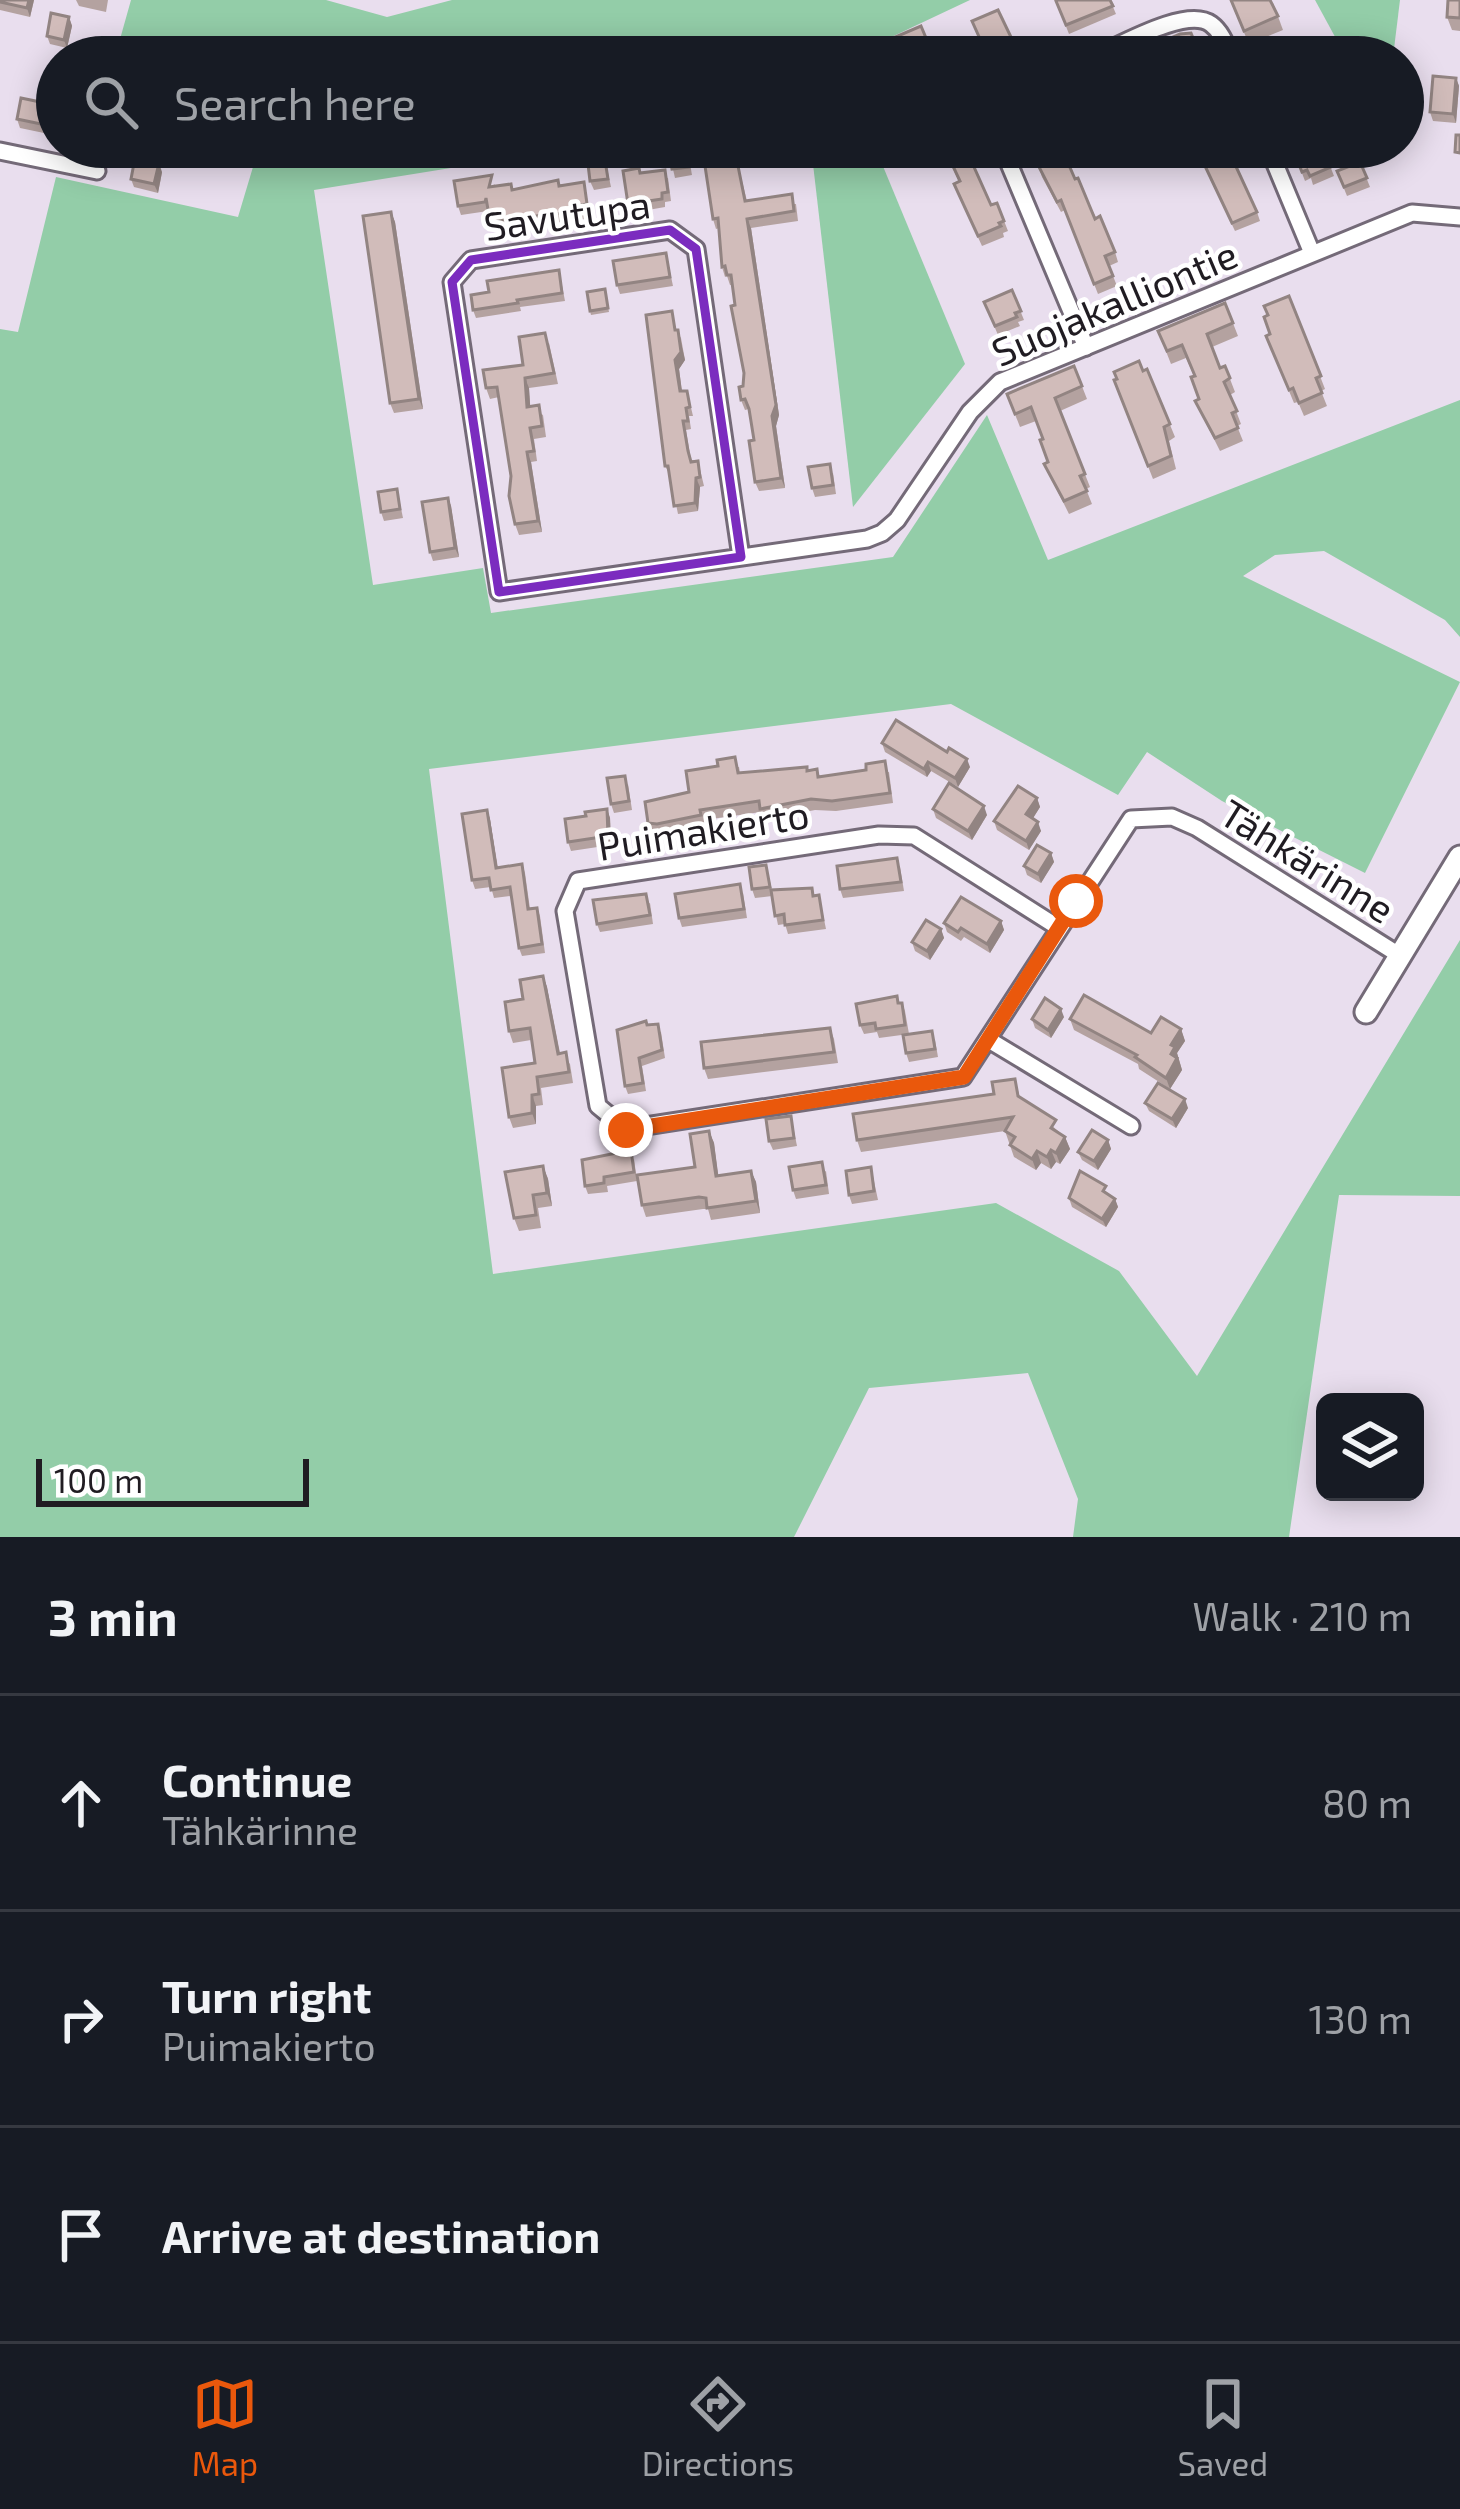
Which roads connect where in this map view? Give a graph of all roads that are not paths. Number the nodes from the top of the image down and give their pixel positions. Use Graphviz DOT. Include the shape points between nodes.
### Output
graph roads {
  1 [pos="1142,36"];
  2 [pos="1222,36"];
  3 [pos="0,151"];
  4 [pos="36,158"];
  5 [pos="83,168"];
  6 [pos="1011,168"];
  7 [pos="1277,168"];
  8 [pos="98,171"];
  9 [pos="1460,217"];
  10 [pos="1312,254"];
  11 [pos="1086,347"];
  12 [pos="741,557"];
  13 [pos="499,592"];
  14 [pos="1460,857"];
  15 [pos="1059,928"];
  16 [pos="1399,955"];
  17 [pos="1366,1012"];
  18 [pos="989,1040"];
  19 [pos="964,1077"];
  20 [pos="1131,1126"];
  1 -- 2 [label="street" via="1187,17 1207,20"];
  3 -- 4 [label="street"];
  5 -- 8 [label="street"];
  6 -- 11 [label="street"];
  7 -- 10 [label="street"];
  9 -- 10 [label="street, Suojakalliontie" via="1412,213"];
  10 -- 11 [label="street, Suojakalliontie"];
  11 -- 12 [label="street, Suojakalliontie" via="1000,382 882,533"];
  12 -- 13 [label="street, Suojakalliontie"];
  12 -- 13 [label="street, Savutupa" via="696,249 670,230 471,260 452,282"];
  14 -- 16 [label="street"];
  15 -- 16 [label="street, Tähkärinne" via="1131,819 1172,817"];
  15 -- 18 [label="street, Tähkärinne"];
  15 -- 19 [label="street, Puimakierto" via="914,836 578,881 565,911 598,1106 626,1130"];
  16 -- 17 [label="street"];
  18 -- 19 [label="street, Tähkärinne"];
  18 -- 20 [label="street"];
}
